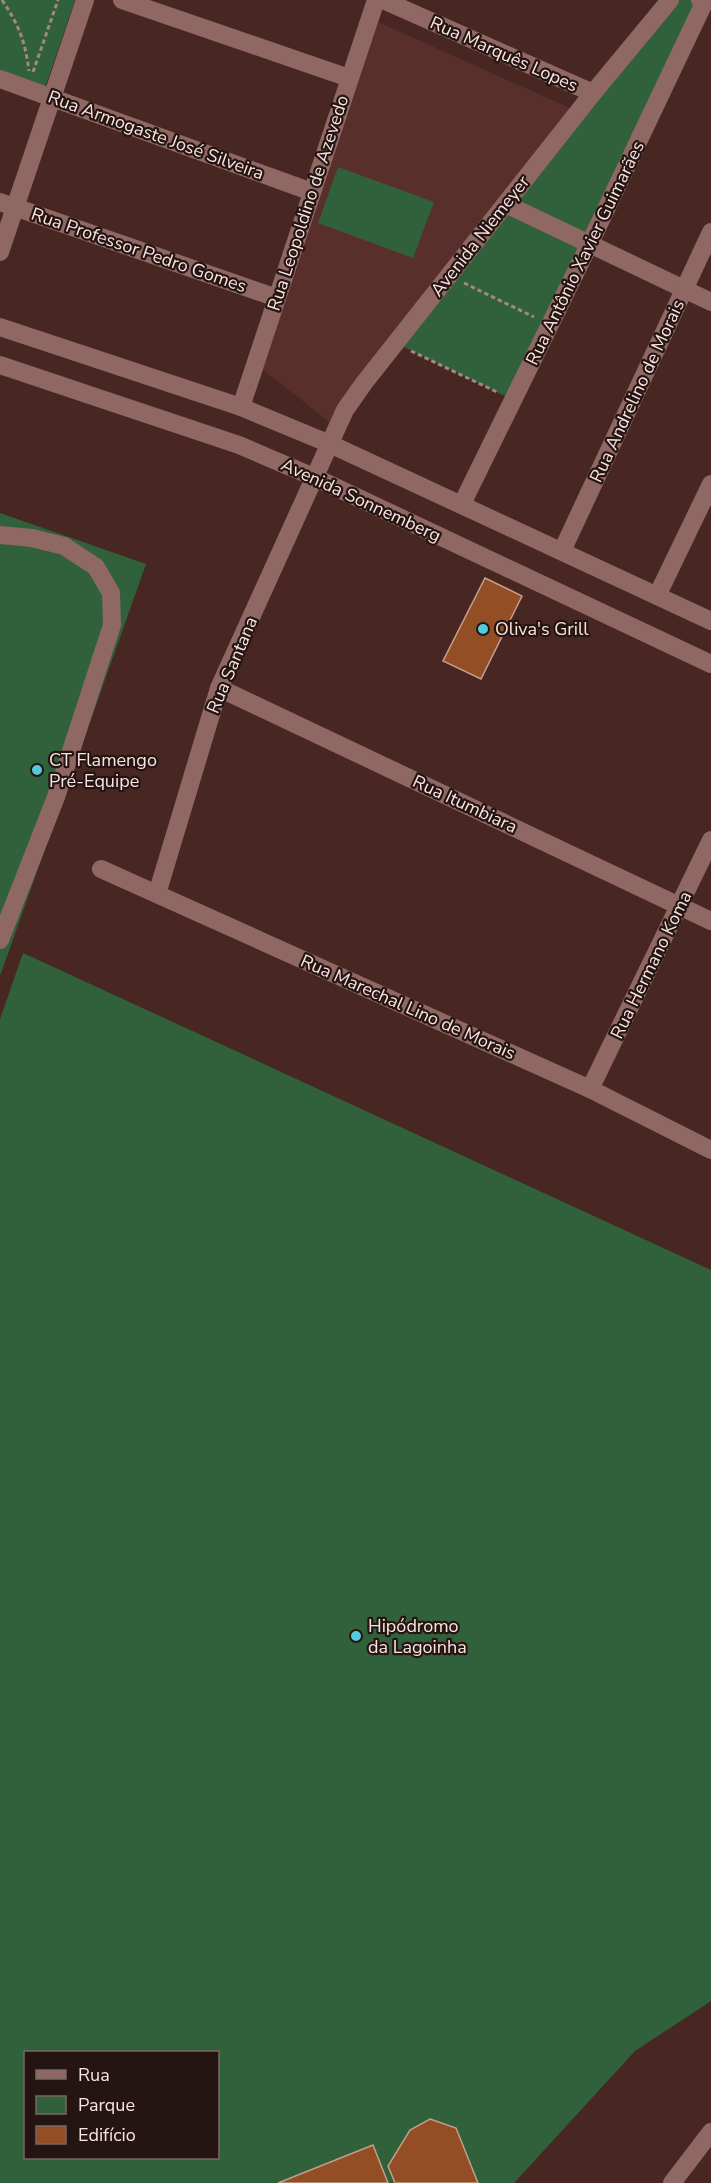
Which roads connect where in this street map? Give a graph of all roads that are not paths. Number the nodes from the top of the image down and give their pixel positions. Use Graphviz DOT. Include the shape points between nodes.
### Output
graph roads {
  1 [pos="84,0"];
  2 [pos="122,0"];
  3 [pos="376,0"];
  4 [pos="383,0"];
  5 [pos="700,0"];
  6 [pos="667,3"];
  7 [pos="349,78"];
  8 [pos="0,79"];
  9 [pos="593,93"];
  10 [pos="51,96"];
  11 [pos="312,192"];
  12 [pos="506,204"];
  13 [pos="7,205"];
  14 [pos="711,232"];
  15 [pos="590,243"];
  16 [pos="0,252"];
  17 [pos="684,289"];
  18 [pos="277,298"];
  19 [pos="711,302"];
  20 [pos="0,327"];
  21 [pos="0,365"];
  22 [pos="241,407"];
  23 [pos="330,444"];
  24 [pos="316,478"];
  25 [pos="711,484"];
  26 [pos="462,504"];
  27 [pos="0,535"];
  28 [pos="562,551"];
  29 [pos="657,596"];
  30 [pos="711,621"];
  31 [pos="711,664"];
  32 [pos="219,688"];
  33 [pos="711,840"];
  34 [pos="101,869"];
  35 [pos="157,894"];
  36 [pos="680,906"];
  37 [pos="711,921"];
  38 [pos="0,940"];
  39 [pos="590,1089"];
  40 [pos="711,1150"];
  41 [pos="711,2132"];
  42 [pos="672,2183"];
  1 -- 10 [label="street"];
  2 -- 7 [label="street"];
  3 -- 7 [label="street, Rua Leopoldino de Azevedo"];
  4 -- 9 [label="street, Rua Marquês Lopes"];
  5 -- 15 [label="street, Rua Antônio Xavier Guimarães" via="703,5"];
  6 -- 9 [label="street, Avenida Niemeyer"];
  7 -- 11 [label="street, Rua Leopoldino de Azevedo"];
  8 -- 10 [label="street, Rua Armogaste José Silveira" via="28,80"];
  9 -- 12 [label="street, Avenida Niemeyer"];
  10 -- 11 [label="street, Rua Armogaste José Silveira"];
  10 -- 13 [label="street"];
  11 -- 18 [label="street, Rua Leopoldino de Azevedo"];
  12 -- 15 [label="street"];
  12 -- 23 [label="street, Avenida Niemeyer" via="364,383 345,410"];
  13 -- 16 [label="street"];
  13 -- 18 [label="street, Rua Professor Pedro Gomes"];
  14 -- 17 [label="street, Rua Andrelino de Morais"];
  15 -- 17 [label="street"];
  15 -- 26 [label="street, Rua Antônio Xavier Guimarães"];
  17 -- 19 [label="street"];
  17 -- 28 [label="street, Rua Andrelino de Morais"];
  18 -- 22 [label="street, Rua Leopoldino de Azevedo"];
  20 -- 22 [label="street, Avenida Sonnemberg"];
  21 -- 24 [label="street, Avenida Sonnemberg" via="239,445"];
  22 -- 23 [label="street, Avenida Sonnemberg"];
  23 -- 24 [label="street, Avenida Niemeyer"];
  23 -- 26 [label="street, Avenida Sonnemberg"];
  24 -- 31 [label="street, Avenida Sonnemberg"];
  24 -- 32 [label="street, Rua Santana"];
  25 -- 29 [label="street"];
  26 -- 28 [label="street, Avenida Sonnemberg"];
  27 -- 38 [label="street" via="64,546 96,567 111,593 112,625 56,797"];
  28 -- 29 [label="street, Avenida Sonnemberg"];
  29 -- 30 [label="street, Avenida Sonnemberg"];
  32 -- 35 [label="street, Rua Santana"];
  32 -- 36 [label="street, Rua Itumbiara"];
  33 -- 36 [label="street, Rua Hermano Koma"];
  34 -- 35 [label="street, Rua Marechal Lino de Morais"];
  35 -- 39 [label="street, Rua Marechal Lino de Morais"];
  36 -- 37 [label="street, Rua Itumbiara"];
  36 -- 39 [label="street, Rua Hermano Koma"];
  39 -- 40 [label="street, Rua Marechal Lino de Morais"];
  41 -- 42 [label="street"];
}
